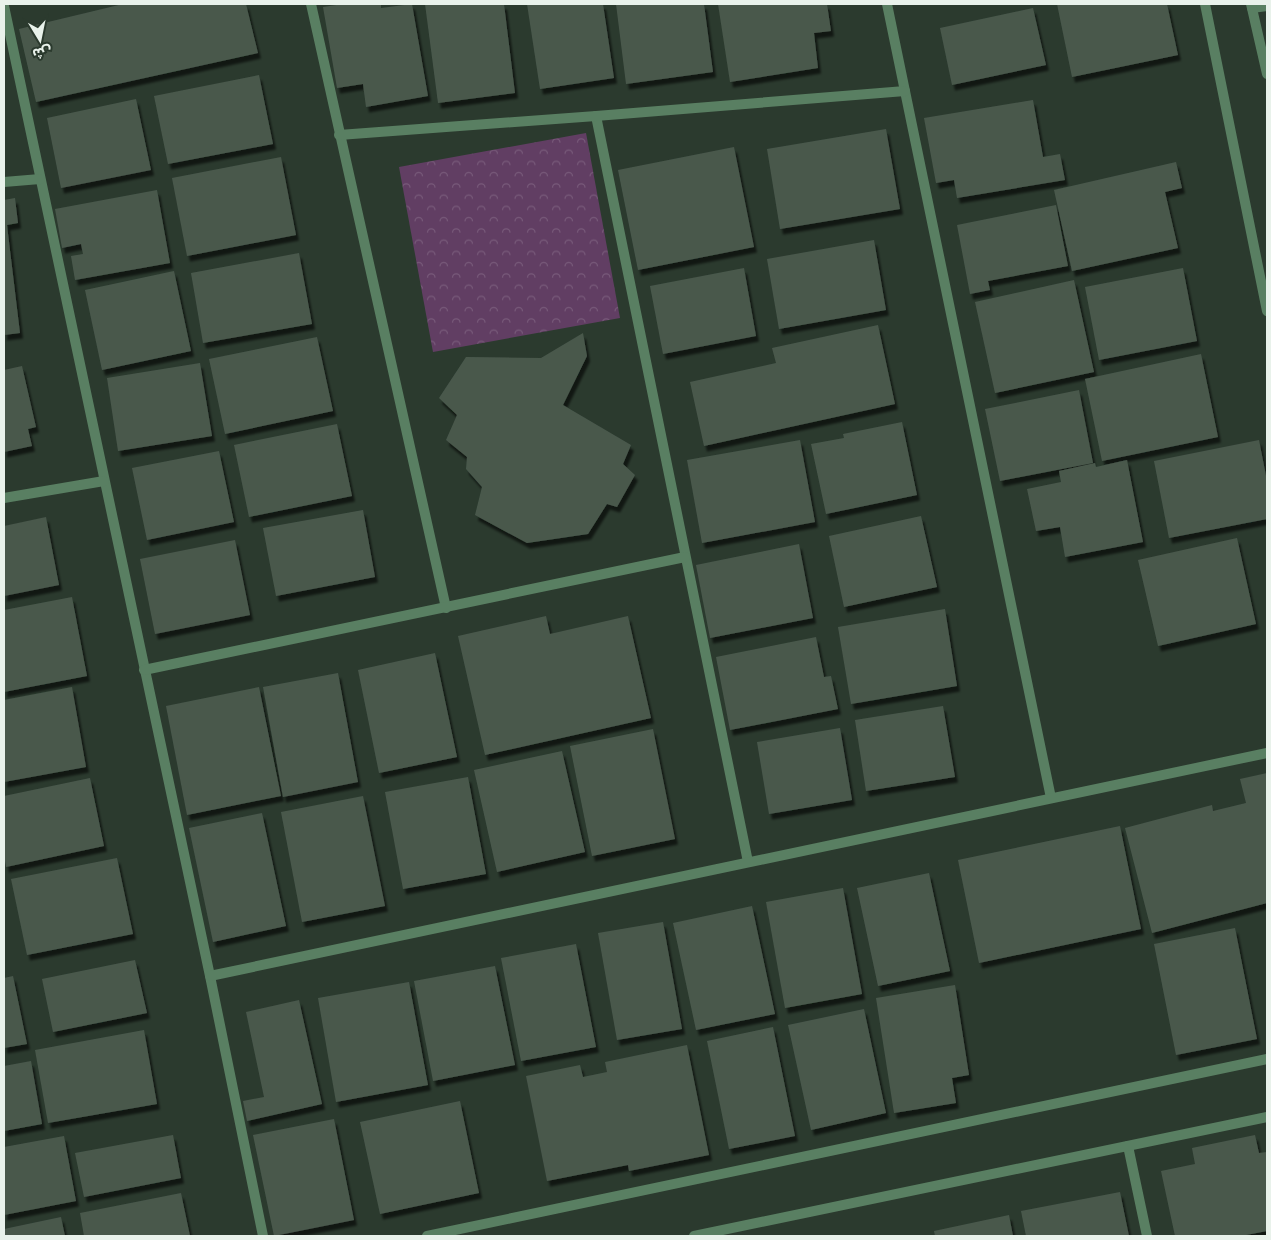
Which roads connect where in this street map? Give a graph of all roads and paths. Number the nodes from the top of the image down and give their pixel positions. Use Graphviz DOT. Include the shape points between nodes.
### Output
graph roads {
  1 [pos="311,4"];
  2 [pos="887,4"];
  3 [pos="1205,4"];
  4 [pos="4,6"];
  5 [pos="1252,6"];
  6 [pos="1267,6"];
  7 [pos="1267,74"];
  8 [pos="905,91"];
  9 [pos="596,116"];
  10 [pos="339,135"];
  11 [pos="40,178"];
  12 [pos="4,182"];
  13 [pos="1267,311"];
  14 [pos="104,481"];
  15 [pos="4,498"];
  16 [pos="685,557"];
  17 [pos="446,608"];
  18 [pos="144,670"];
  19 [pos="1267,753"];
  20 [pos="1051,798"];
  21 [pos="748,862"];
  22 [pos="210,976"];
  23 [pos="1267,1059"];
  24 [pos="1267,1117"];
  25 [pos="1128,1146"];
  26 [pos="263,1236"];
  27 [pos="428,1236"];
  28 [pos="694,1236"];
  29 [pos="1147,1236"];
  1 -- 10 [label="street"];
  2 -- 8 [label="street"];
  3 -- 13 [label="street"];
  4 -- 11 [label="street"];
  5 -- 6 [label="street"];
  5 -- 7 [label="street"];
  8 -- 9 [label="street"];
  8 -- 20 [label="street"];
  9 -- 10 [label="street"];
  9 -- 16 [label="street"];
  10 -- 17 [label="street"];
  11 -- 12 [label="street"];
  11 -- 14 [label="street"];
  14 -- 15 [label="street"];
  14 -- 18 [label="street"];
  16 -- 17 [label="street"];
  16 -- 21 [label="street"];
  17 -- 18 [label="street"];
  18 -- 22 [label="street"];
  19 -- 20 [label="street"];
  20 -- 21 [label="street"];
  21 -- 22 [label="street"];
  22 -- 26 [label="street"];
  23 -- 27 [label="street"];
  24 -- 25 [label="street"];
  25 -- 28 [label="street"];
  25 -- 29 [label="street"];
}
